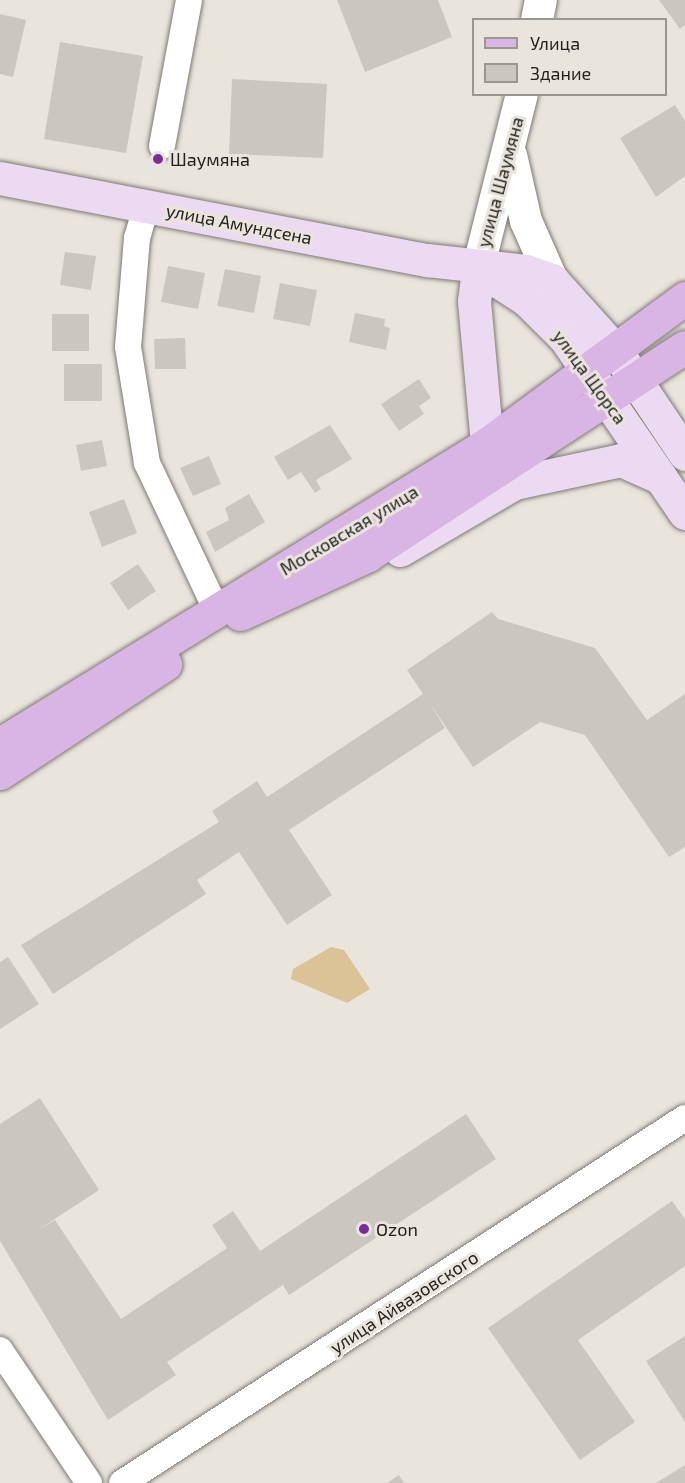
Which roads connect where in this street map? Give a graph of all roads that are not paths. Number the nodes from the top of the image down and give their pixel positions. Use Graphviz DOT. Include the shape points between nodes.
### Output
graph roads {
  1 [pos="189,0"];
  2 [pos="541,0"];
  3 [pos="537,18"];
  4 [pos="522,96"];
  5 [pos="162,146"];
  6 [pos="511,155"];
  7 [pos="0,178"];
  8 [pos="146,207"];
  9 [pos="478,268"];
  10 [pos="552,280"];
  11 [pos="685,298"];
  12 [pos="685,347"];
  13 [pos="616,351"];
  14 [pos="589,372"];
  15 [pos="637,381"];
  16 [pos="608,401"];
  17 [pos="487,444"];
  18 [pos="685,454"];
  19 [pos="662,478"];
  20 [pos="685,513"];
  21 [pos="368,555"];
  22 [pos="215,608"];
  23 [pos="0,744"];
  24 [pos="0,773"];
  25 [pos="685,1119"];
  26 [pos="0,1350"];
  27 [pos="89,1483"];
  28 [pos="122,1483"];
  1 -- 5 [label="street"];
  2 -- 3 [label="street"];
  4 -- 6 [label="street, улица Шаумяна"];
  6 -- 9 [label="street, улица Шаумяна" via="490,212"];
  6 -- 10 [label="street" via="526,221"];
  7 -- 8 [label="main road, улица Амундсена"];
  8 -- 9 [label="main road, улица Амундсена"];
  8 -- 22 [label="street" via="137,238 128,347 147,463"];
  9 -- 10 [label="main road" via="526,271"];
  9 -- 14 [label="main road, улица Щорса" via="547,318"];
  9 -- 17 [label="main road" via="474,301"];
  10 -- 13 [label="main road, улица Щорса"];
  11 -- 13 [label="main road, Московская улица"];
  12 -- 15 [label="main road, Московская улица"];
  13 -- 14 [label="main road, Московская улица"];
  13 -- 15 [label="main road, улица Щорса"];
  14 -- 16 [label="main road, улица Щорса"];
  14 -- 17 [label="main road, Московская улица"];
  15 -- 16 [label="main road, Московская улица"];
  15 -- 18 [label="main road, улица Щорса"];
  16 -- 19 [label="main road, улица Щорса"];
  16 -- 21 [label="main road, Московская улица"];
  17 -- 22 [label="main road, Московская улица" via="339,538"];
  19 -- 20 [label="main road, улица Щорса"];
  19 -- 21 [label="main road" via="621,460 514,483 404,550"];
  21 -- 24 [label="main road, Московская улица" via="202,634"];
  22 -- 23 [label="main road, Московская улица"];
  25 -- 28 [label="street, улица Айвазовского"];
  26 -- 27 [label="street"];
}
